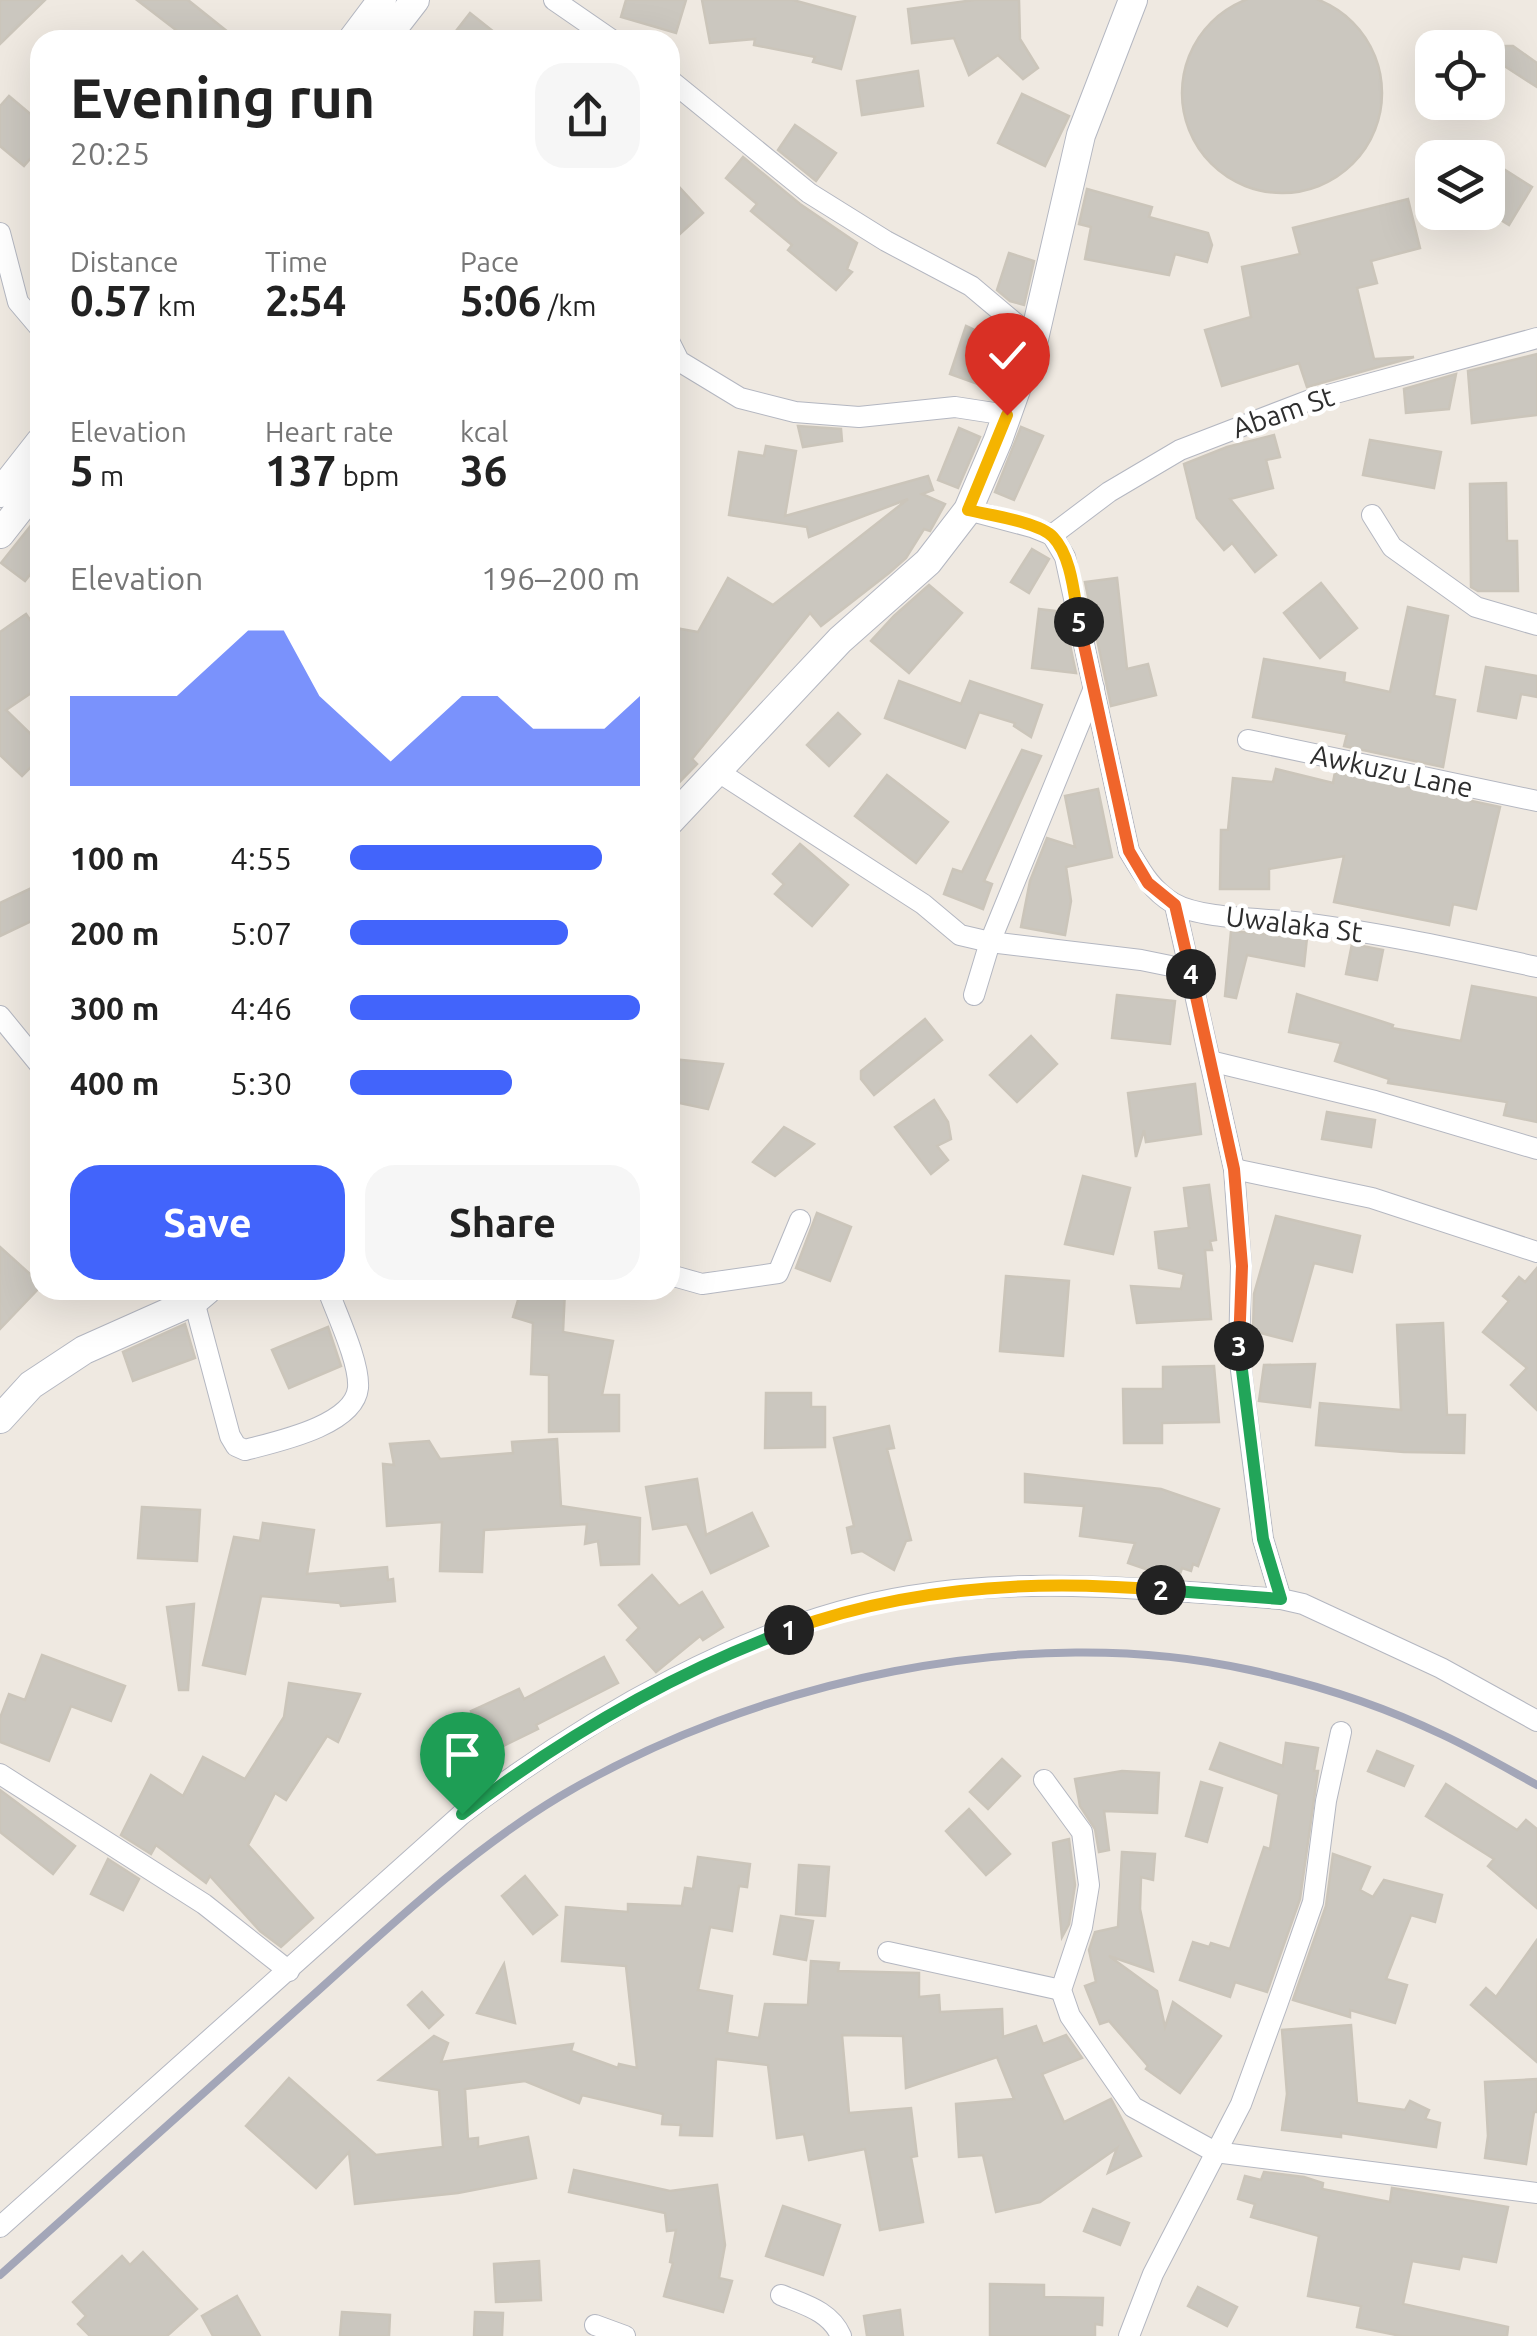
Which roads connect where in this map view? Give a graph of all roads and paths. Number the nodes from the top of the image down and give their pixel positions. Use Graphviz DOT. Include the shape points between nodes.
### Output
graph roads {
  1 [pos="382,0"];
  2 [pos="415,0"];
  3 [pos="554,0"];
  4 [pos="1133,0"];
  5 [pos="360,30"];
  6 [pos="392,30"];
  7 [pos="598,30"];
  8 [pos="680,88"];
  9 [pos="0,233"];
  10 [pos="30,316"];
  11 [pos="1537,338"];
  12 [pos="1034,339"];
  13 [pos="680,361"];
  14 [pos="1007,415"];
  15 [pos="30,455"];
  16 [pos="0,494"];
  17 [pos="30,496"];
  18 [pos="968,510"];
  19 [pos="1372,515"];
  20 [pos="0,534"];
  21 [pos="1052,535"];
  22 [pos="1537,624"];
  23 [pos="1094,688"];
  24 [pos="1248,740"];
  25 [pos="718,771"];
  26 [pos="1537,802"];
  27 [pos="680,811"];
  28 [pos="1175,905"];
  29 [pos="990,942"];
  30 [pos="1537,967"];
  31 [pos="1190,970"];
  32 [pos="974,996"];
  33 [pos="0,1016"];
  34 [pos="30,1053"];
  35 [pos="1210,1061"];
  36 [pos="1537,1149"];
  37 [pos="1234,1169"];
  38 [pos="800,1220"];
  39 [pos="1537,1252"];
  40 [pos="680,1277"];
  41 [pos="189,1300"];
  42 [pos="201,1300"];
  43 [pos="331,1300"];
  44 [pos="0,1419"];
  45 [pos="1281,1599"];
  46 [pos="1537,1721"];
  47 [pos="1341,1732"];
  48 [pos="0,1774"];
  49 [pos="1044,1780"];
  50 [pos="888,1952"];
  51 [pos="289,1971"];
  52 [pos="1061,1990"];
  53 [pos="1215,2152"];
  54 [pos="1537,2193"];
  55 [pos="0,2227"];
  56 [pos="781,2295"];
  57 [pos="595,2326"];
  58 [pos="624,2336"];
  59 [pos="841,2336"];
  60 [pos="1128,2336"];
  1 -- 5 [label="street"];
  2 -- 6 [label="street"];
  3 -- 7 [label="street"];
  4 -- 12 [label="street" via="1080,135"];
  8 -- 12 [label="street" via="809,193 971,286"];
  9 -- 10 [label="street" via="18,302"];
  11 -- 21 [label="street, Abam St" via="1310,400 1180,450"];
  12 -- 14 [label="street"];
  13 -- 14 [label="street" via="740,398 795,412 859,417 955,407"];
  14 -- 18 [label="street"];
  15 -- 16 [label="street"];
  17 -- 20 [label="street"];
  18 -- 21 [label="street"];
  18 -- 25 [label="street" via="928,562 840,640"];
  19 -- 22 [label="street" via="1392,547 1476,607"];
  21 -- 23 [label="street" via="1065,557"];
  23 -- 28 [label="street" via="1129,851 1148,883"];
  23 -- 29 [label="street"];
  24 -- 26 [label="street, Awkuzu Lane"];
  25 -- 27 [label="street"];
  25 -- 29 [label="street" via="960,935"];
  28 -- 30 [label="street, Uwalaka St"];
  28 -- 31 [label="street"];
  29 -- 31 [label="street"];
  29 -- 32 [label="street"];
  31 -- 35 [label="street"];
  33 -- 34 [label="street"];
  35 -- 36 [label="street"];
  35 -- 37 [label="street"];
  37 -- 39 [label="street" via="1372,1198"];
  37 -- 45 [label="street" via="1242,1266 1239,1355 1263,1539"];
  38 -- 40 [label="street" via="778,1273 702,1284"];
  41 -- 44 [label="street" via="84,1350 31,1385"];
  42 -- 43 [label="street" via="230,1436 245,1450 304,1434 355,1399 354,1366"];
  45 -- 46 [label="street" via="1440,1668"];
  45 -- 51 [label="street" via="1139,1588 909,1596 832,1614 732,1651 604,1715 529,1763 462,1814"];
  47 -- 53 [label="street" via="1313,1902 1241,2104"];
  48 -- 51 [label="street" via="204,1904"];
  49 -- 52 [label="street" via="1082,1832 1089,1886"];
  50 -- 52 [label="street"];
  51 -- 55 [label="street"];
  52 -- 53 [label="street" via="1070,2016 1132,2107"];
  53 -- 54 [label="street"];
  53 -- 60 [label="street"];
  56 -- 59 [label="street" via="835,2322"];
  57 -- 58 [label="street"];
}
